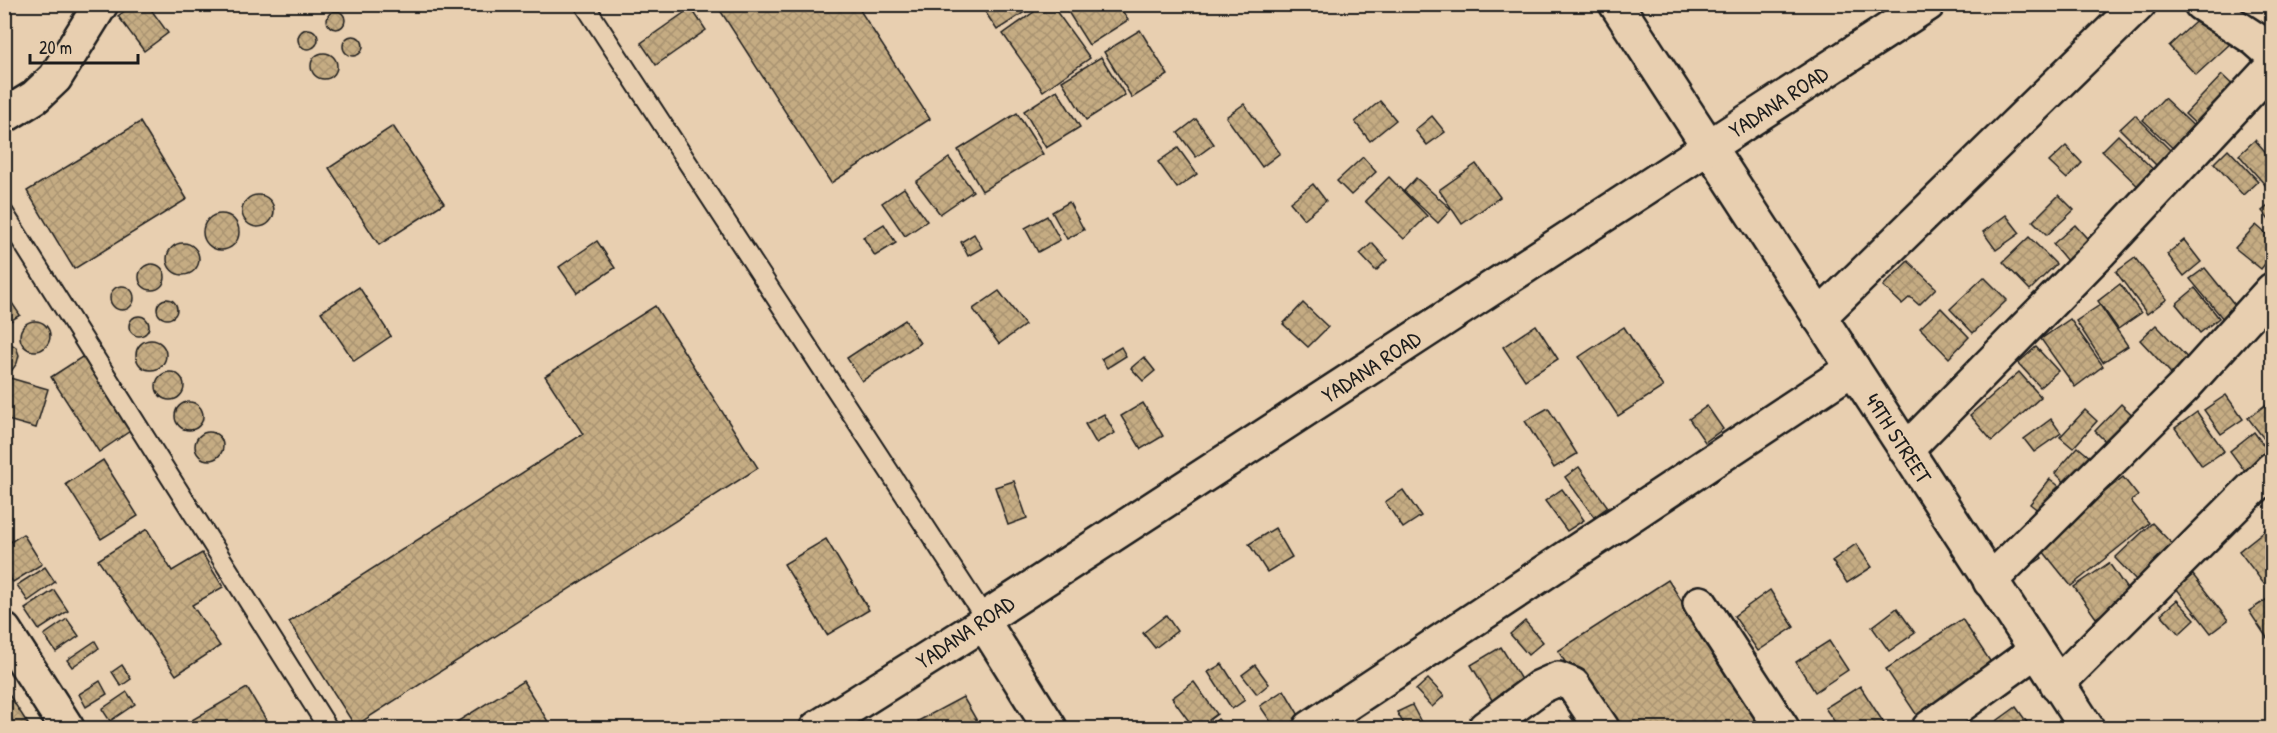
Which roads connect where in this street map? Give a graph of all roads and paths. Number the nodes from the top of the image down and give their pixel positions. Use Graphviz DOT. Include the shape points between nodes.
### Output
graph roads {
  1 [pos="101,4"];
  2 [pos="584,4"];
  3 [pos="1616,4"];
  4 [pos="1928,4"];
  5 [pos="2139,4"];
  6 [pos="2201,4"];
  7 [pos="2272,54"];
  8 [pos="2272,67"];
  9 [pos="4,116"];
  10 [pos="1710,147"];
  11 [pos="4,213"];
  12 [pos="2272,290"];
  13 [pos="1820,317"];
  14 [pos="1853,368"];
  15 [pos="1906,450"];
  16 [pos="2272,469"];
  17 [pos="1989,581"];
  18 [pos="1701,603"];
  19 [pos="984,621"];
  20 [pos="6,634"];
  21 [pos="2035,651"];
  22 [pos="2057,684"];
  23 [pos="67,729"];
  24 [pos="328,729"];
  25 [pos="817,729"];
  26 [pos="1050,729"];
  27 [pos="1310,729"];
  28 [pos="1485,729"];
  29 [pos="1602,729"];
  30 [pos="1782,729"];
  31 [pos="1929,729"];
  32 [pos="2087,729"];
  1 -- 9 [label="street" via="55,78 35,97"];
  2 -- 19 [label="lane"];
  3 -- 10 [label="street, 49TH STREET"];
  4 -- 10 [label="street, YADANA ROAD"];
  5 -- 13 [label="street"];
  6 -- 7 [label="street"];
  8 -- 15 [label="street" via="2100,253"];
  10 -- 13 [label="street, 49TH STREET"];
  10 -- 19 [label="street, YADANA ROAD"];
  11 -- 24 [label="lane"];
  12 -- 17 [label="street" via="2185,386"];
  13 -- 14 [label="street, 49TH STREET"];
  14 -- 15 [label="street, 49TH STREET"];
  14 -- 27 [label="street"];
  15 -- 17 [label="street, 49TH STREET"];
  16 -- 22 [label="street"];
  17 -- 21 [label="street, 49TH STREET"];
  18 -- 30 [label="street"];
  19 -- 25 [label="street, YADANA ROAD"];
  19 -- 26 [label="street"];
  20 -- 23 [label="street"];
  21 -- 22 [label="street, 49TH STREET"];
  21 -- 31 [label="street"];
  22 -- 32 [label="street, 49TH STREET"];
  28 -- 29 [label="street" via="1540,687 1558,679 1573,685"];
}
